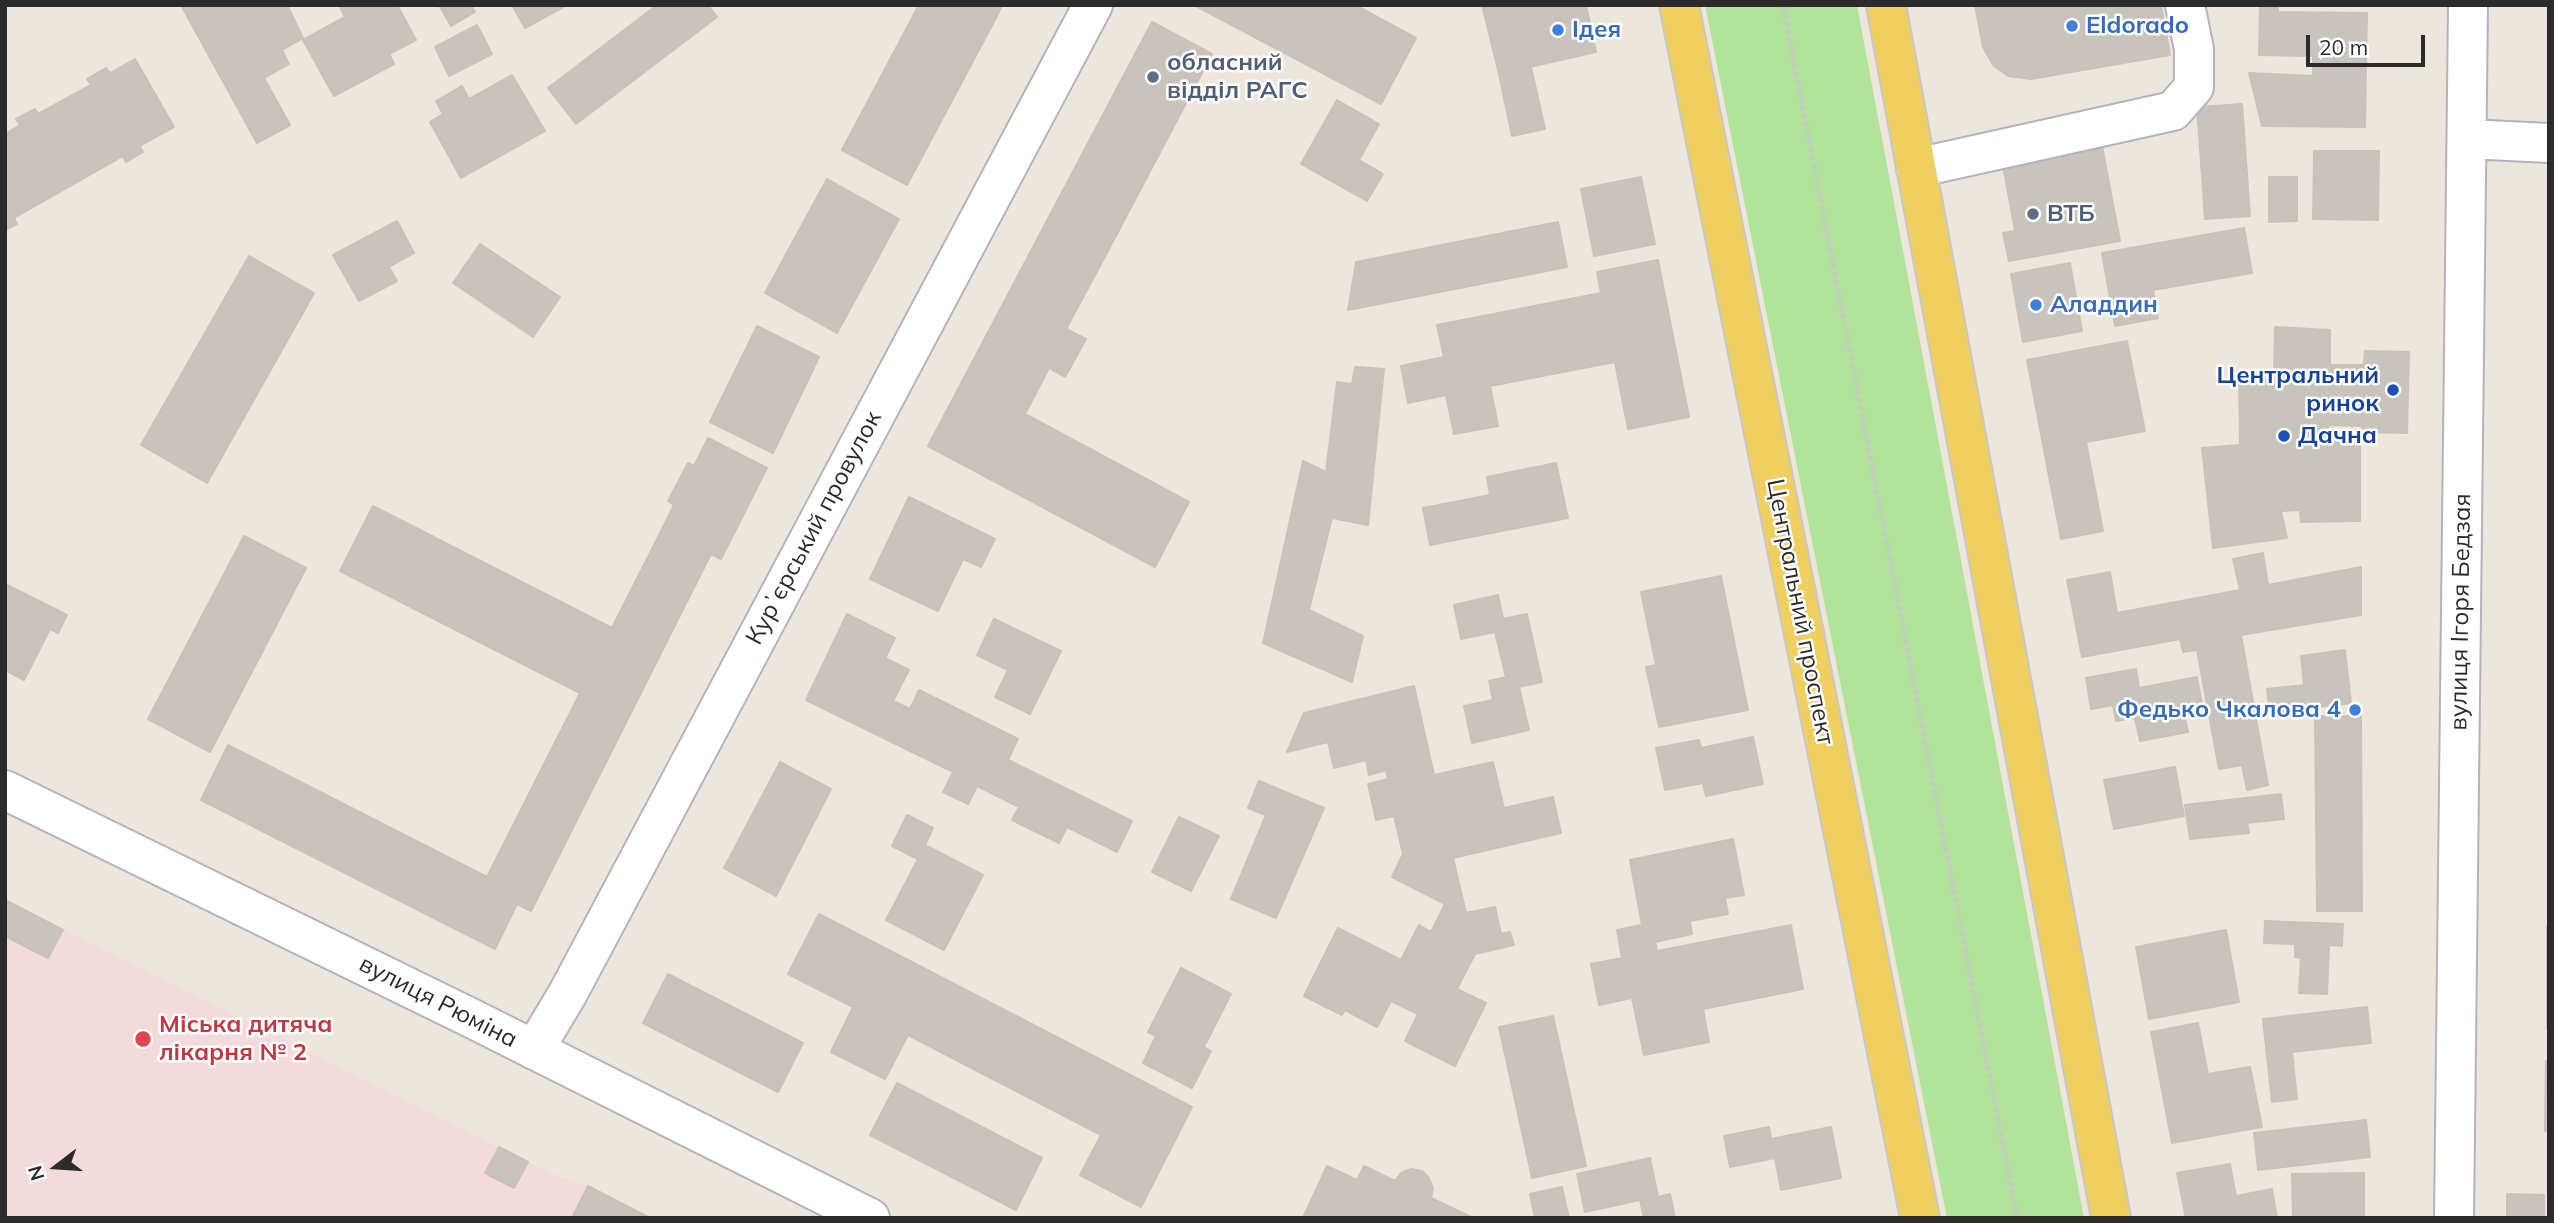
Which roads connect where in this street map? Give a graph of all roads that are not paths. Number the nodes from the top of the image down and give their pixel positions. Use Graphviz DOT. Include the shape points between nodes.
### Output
graph roads {
  1 [pos="1093,5"];
  2 [pos="1679,5"];
  3 [pos="1885,5"];
  4 [pos="2185,5"];
  5 [pos="2468,5"];
  6 [pos="2467,139"];
  7 [pos="2549,143"];
  8 [pos="1916,168"];
  9 [pos="5,790"];
  10 [pos="534,1051"];
  11 [pos="870,1218"];
  12 [pos="1920,1218"];
  13 [pos="2111,1218"];
  14 [pos="2454,1218"];
  1 -- 10 [label="street, Курʼєрський провулок"];
  2 -- 12 [label="main road, Центральний проспект"];
  3 -- 8 [label="main road"];
  4 -- 8 [label="street" via="2194,48 2194,86 2173,111"];
  5 -- 6 [label="street, вулиця Ігоря Бедзая"];
  6 -- 7 [label="street"];
  6 -- 14 [label="street, вулиця Ігоря Бедзая"];
  8 -- 13 [label="main road"];
  9 -- 10 [label="street, вулиця Рюміна"];
  10 -- 11 [label="street, вулиця Рюміна"];
}
